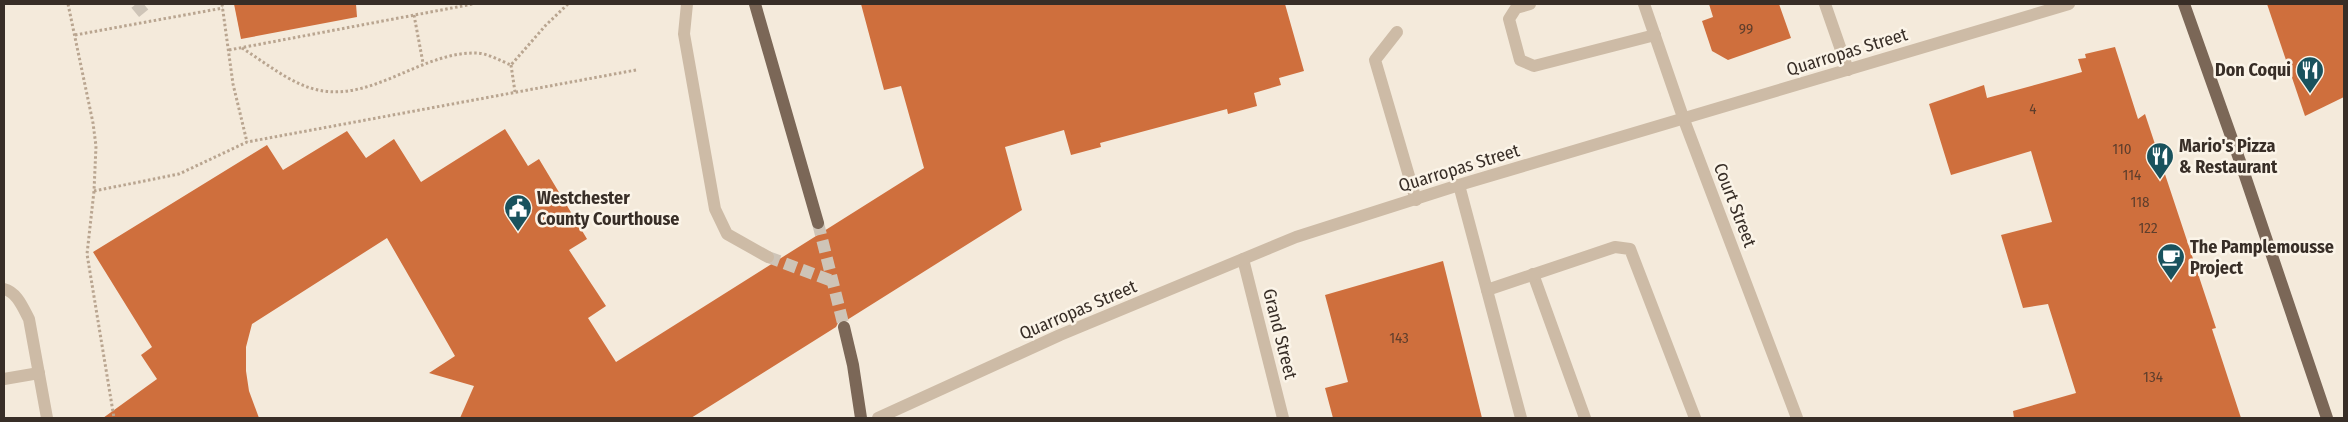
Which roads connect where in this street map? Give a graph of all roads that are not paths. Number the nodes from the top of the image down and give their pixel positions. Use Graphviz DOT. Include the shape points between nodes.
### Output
graph roads {
  1 [pos="687,4"];
  2 [pos="755,4"];
  3 [pos="1530,4"];
  4 [pos="1644,4"];
  5 [pos="1825,4"];
  6 [pos="2069,4"];
  7 [pos="2184,4"];
  8 [pos="1398,32"];
  9 [pos="1655,35"];
  10 [pos="1848,70"];
  11 [pos="1684,120"];
  12 [pos="1459,185"];
  13 [pos="1416,200"];
  14 [pos="818,223"];
  15 [pos="768,257"];
  16 [pos="1243,259"];
  17 [pos="1533,274"];
  18 [pos="4,289"];
  19 [pos="1487,290"];
  20 [pos="844,327"];
  21 [pos="39,373"];
  22 [pos="4,379"];
  23 [pos="47,418"];
  24 [pos="861,418"];
  25 [pos="878,418"];
  26 [pos="1283,418"];
  27 [pos="1521,418"];
  28 [pos="1585,418"];
  29 [pos="1695,418"];
  30 [pos="1797,418"];
  31 [pos="2327,418"];
  1 -- 15 [label="street" via="684,34 715,209 727,234"];
  2 -- 14 [label="main road"];
  3 -- 9 [label="street" via="1516,8 1509,20 1520,60 1534,66"];
  4 -- 9 [label="street, Court Street"];
  5 -- 10 [label="street"];
  6 -- 10 [label="street, Quarropas Street"];
  7 -- 31 [label="main road"];
  8 -- 13 [label="street" via="1375,60"];
  9 -- 11 [label="street, Court Street"];
  10 -- 11 [label="street, Quarropas Street"];
  11 -- 12 [label="street, Quarropas Street"];
  11 -- 30 [label="street, Court Street"];
  12 -- 13 [label="street, Quarropas Street"];
  12 -- 19 [label="street"];
  13 -- 16 [label="street, Quarropas Street" via="1296,237"];
  16 -- 25 [label="street, Quarropas Street"];
  16 -- 26 [label="street, Grand Street"];
  17 -- 19 [label="street"];
  17 -- 28 [label="street"];
  17 -- 29 [label="street" via="1615,247 1630,249"];
  18 -- 21 [label="street" via="22,304 29,319"];
  19 -- 27 [label="street"];
  20 -- 24 [label="main road"];
  21 -- 22 [label="street"];
  21 -- 23 [label="street"];
}
